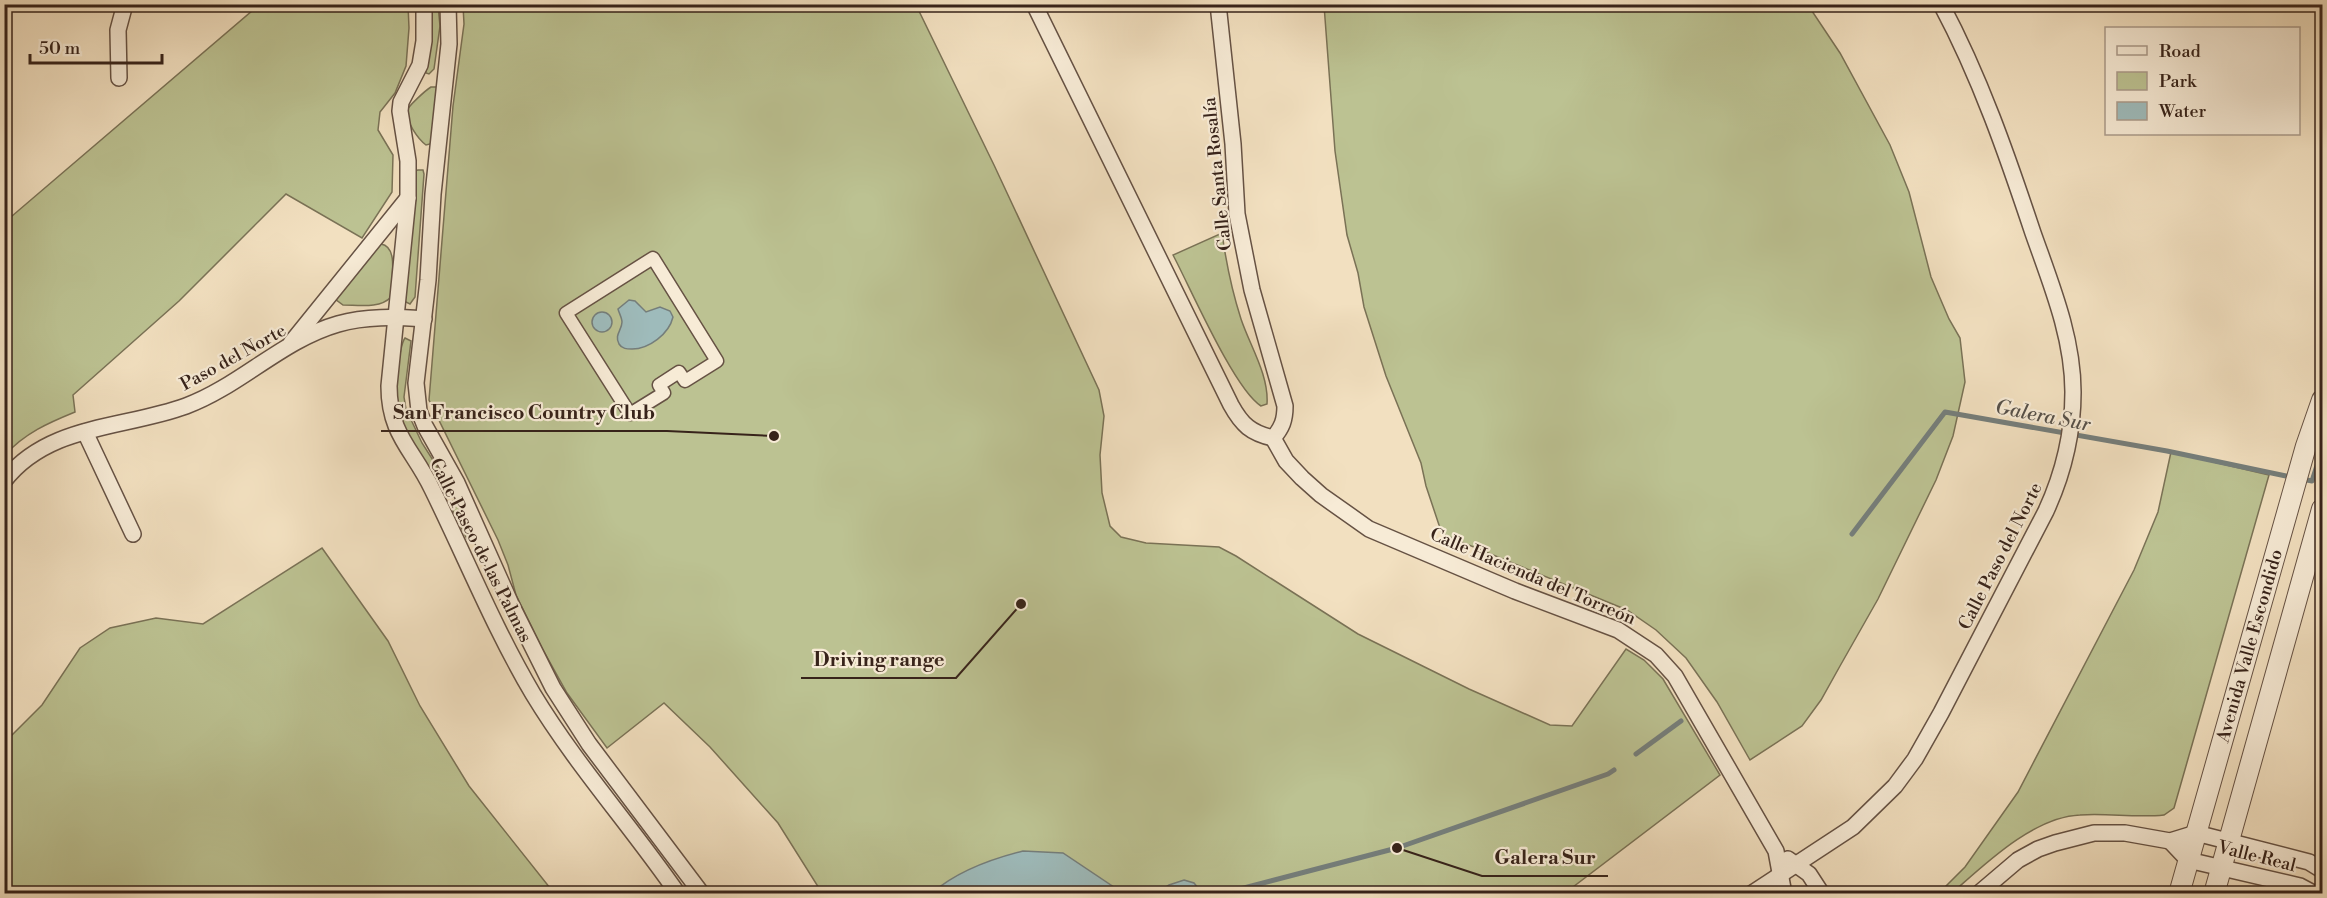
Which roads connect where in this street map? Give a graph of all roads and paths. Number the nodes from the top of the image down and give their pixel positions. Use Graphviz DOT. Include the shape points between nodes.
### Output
graph roads {
  1 [pos="125,4"];
  2 [pos="424,4"];
  3 [pos="448,4"];
  4 [pos="1034,4"];
  5 [pos="1218,4"];
  6 [pos="1941,4"];
  7 [pos="119,78"];
  8 [pos="408,198"];
  9 [pos="653,258"];
  10 [pos="396,317"];
  11 [pos="424,320"];
  12 [pos="286,349"];
  13 [pos="2322,400"];
  14 [pos="85,432"];
  15 [pos="1274,438"];
  16 [pos="4,481"];
  17 [pos="2322,509"];
  18 [pos="133,534"];
  19 [pos="2196,833"];
  20 [pos="2170,841"];
  21 [pos="2229,841"];
  22 [pos="1776,851"];
  23 [pos="2188,860"];
  24 [pos="1796,864"];
  25 [pos="2221,868"];
  26 [pos="2322,870"];
  27 [pos="1781,874"];
  28 [pos="678,894"];
  29 [pos="702,894"];
  30 [pos="1751,894"];
  31 [pos="1784,894"];
  32 [pos="1822,894"];
  33 [pos="1978,894"];
  34 [pos="2179,894"];
  35 [pos="2214,894"];
  36 [pos="2315,894"];
  1 -- 7 [label="street" via="118,30"];
  2 -- 8 [label="street, Calle Paseo de las Palmas" via="420,65 400,111 408,161"];
  3 -- 11 [label="street, Calle Paseo de las Palmas" via="448,44"];
  4 -- 15 [label="street" via="1231,405 1247,428"];
  5 -- 15 [label="street, Calle Santa Rosalía" via="1238,214 1252,290 1285,406 1285,418"];
  6 -- 24 [label="street, Calle Paso del Norte" via="1989,107 2057,303 2068,346 2073,393 2065,461 2046,511 1915,759 1895,786 1853,827"];
  8 -- 10 [label="street, Calle Paseo de las Palmas"];
  8 -- 12 [label="street"];
  9 -- 9 [label="street" via="566,312 630,414 664,393 659,385 680,372 685,381 717,361"];
  10 -- 11 [label="street, Paso del Norte"];
  10 -- 12 [label="street, Paso del Norte" via="336,325"];
  10 -- 28 [label="street, Calle Paseo de las Palmas" via="389,399 400,438 432,488 496,625 533,693 602,795"];
  11 -- 29 [label="street, Calle Paseo de las Palmas" via="416,383 425,426 457,483 511,604 553,688 589,744"];
  12 -- 14 [label="street, Paso del Norte" via="186,406"];
  13 -- 19 [label="street, Avenida Valle Escondido"];
  14 -- 16 [label="street, Paso del Norte" via="58,439 35,451"];
  14 -- 18 [label="street"];
  15 -- 22 [label="street, Calle Hacienda del Torreón" via="1286,461 1302,478 1369,529 1617,630 1656,655 1676,676"];
  17 -- 21 [label="street, Avenida Valle Escondido"];
  19 -- 20 [label="street"];
  19 -- 21 [label="street, Valle Real"];
  19 -- 23 [label="street, Avenida Valle Escondido"];
  20 -- 23 [label="street"];
  20 -- 33 [label="street" via="2109,832 2066,840 2018,860"];
  21 -- 25 [label="street, Avenida Valle Escondido"];
  21 -- 26 [label="street, Valle Real" via="2309,862"];
  22 -- 24 [label="street, Calle Hacienda del Torreón"];
  22 -- 27 [label="street, Calle Hacienda del Torreón"];
  23 -- 25 [label="street, Valle Real"];
  23 -- 34 [label="street, Avenida Valle Escondido"];
  24 -- 27 [label="street, Calle Paso del Norte"];
  24 -- 32 [label="street, Calle Hacienda del Torreón" via="1809,874"];
  25 -- 35 [label="street, Avenida Valle Escondido"];
  25 -- 36 [label="street, Valle Real" via="2300,886"];
  27 -- 30 [label="street, Calle Paso del Norte"];
  27 -- 31 [label="street, Calle Hacienda del Torreón"];
}
